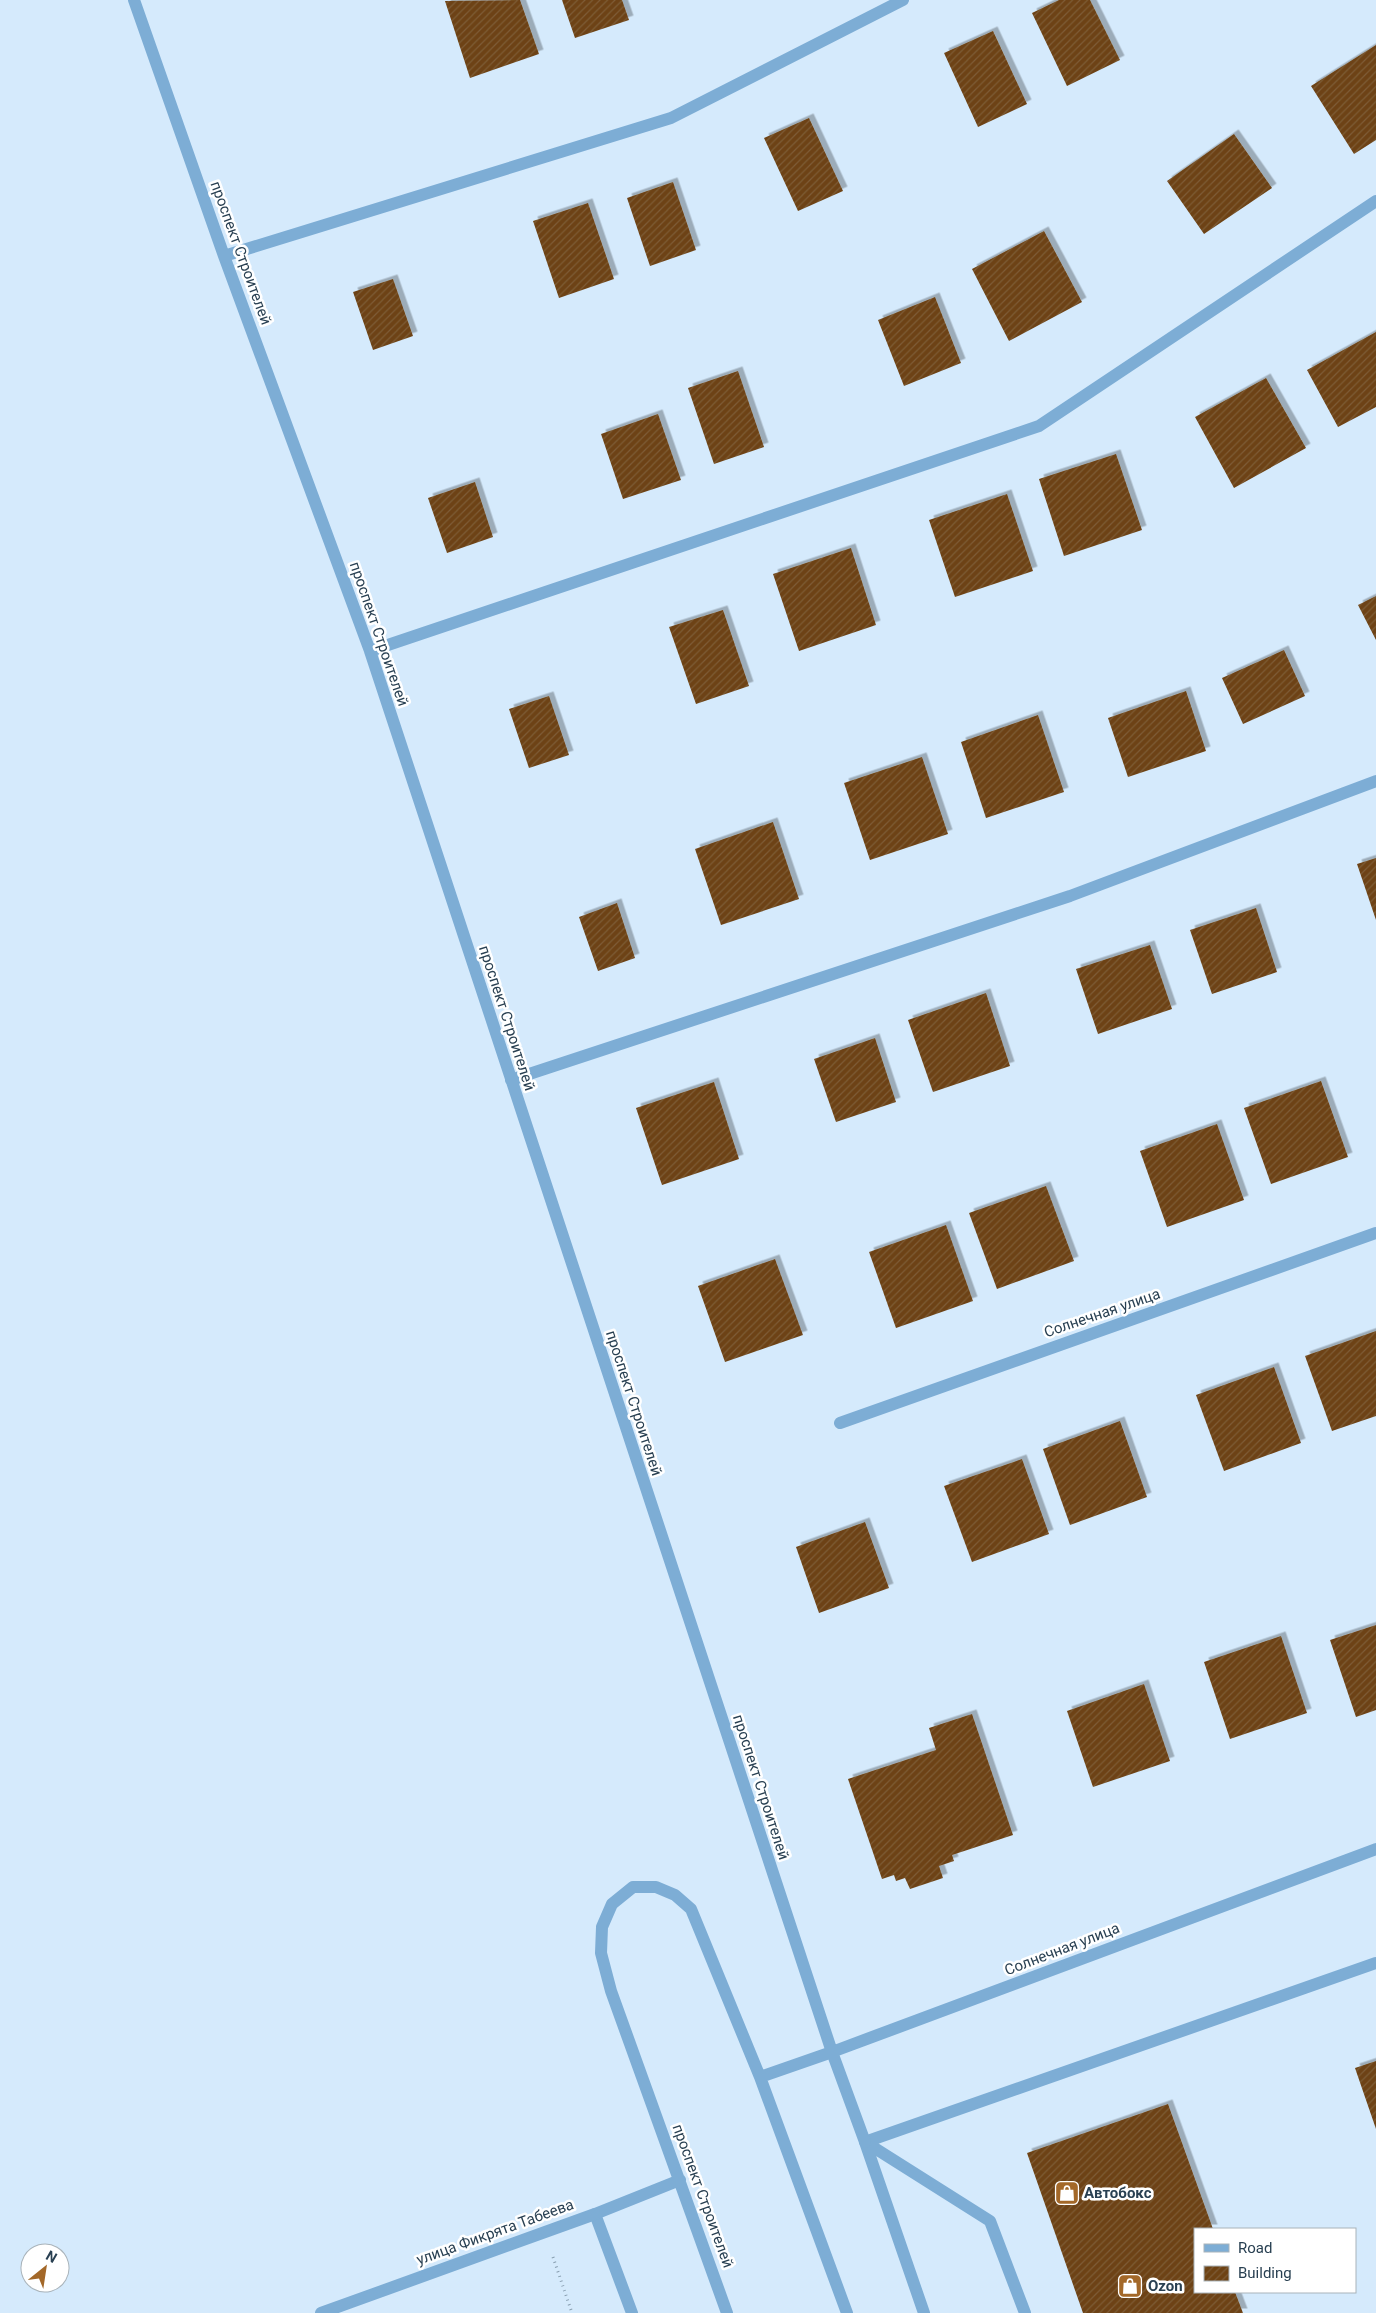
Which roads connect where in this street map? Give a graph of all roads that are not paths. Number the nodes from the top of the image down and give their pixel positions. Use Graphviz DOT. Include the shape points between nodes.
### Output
graph roads {
  1 [pos="134,0"];
  2 [pos="903,0"];
  3 [pos="1376,201"];
  4 [pos="224,256"];
  5 [pos="370,651"];
  6 [pos="1376,781"];
  7 [pos="511,1080"];
  8 [pos="1376,1233"];
  9 [pos="840,1423"];
  10 [pos="1376,1849"];
  11 [pos="1376,1962"];
  12 [pos="832,2052"];
  13 [pos="760,2077"];
  14 [pos="865,2142"];
  15 [pos="680,2180"];
  16 [pos="595,2214"];
  17 [pos="321,2313"];
  18 [pos="632,2313"];
  19 [pos="727,2313"];
  20 [pos="847,2313"];
  21 [pos="924,2313"];
  22 [pos="1025,2313"];
  1 -- 4 [label="street, проспект Строителей"];
  2 -- 4 [label="street" via="671,118"];
  3 -- 5 [label="street" via="1039,426"];
  4 -- 5 [label="street, проспект Строителей"];
  5 -- 7 [label="street, проспект Строителей"];
  6 -- 7 [label="street" via="1070,896"];
  7 -- 12 [label="street, проспект Строителей"];
  8 -- 9 [label="street, Солнечная улица"];
  10 -- 12 [label="street, Солнечная улица"];
  11 -- 14 [label="street"];
  12 -- 13 [label="street, Солнечная улица"];
  12 -- 14 [label="street, проспект Строителей"];
  13 -- 15 [label="street, проспект Строителей" via="691,1909 675,1894 656,1887 633,1887 612,1904 602,1927 602,1953 611,1991"];
  13 -- 20 [label="street, проспект Строителей"];
  14 -- 21 [label="street, проспект Строителей"];
  14 -- 22 [label="street" via="990,2221"];
  15 -- 16 [label="street, улица Фикрята Табеева"];
  15 -- 19 [label="street, проспект Строителей"];
  16 -- 17 [label="street, улица Фикрята Табеева"];
  16 -- 18 [label="street"];
}
